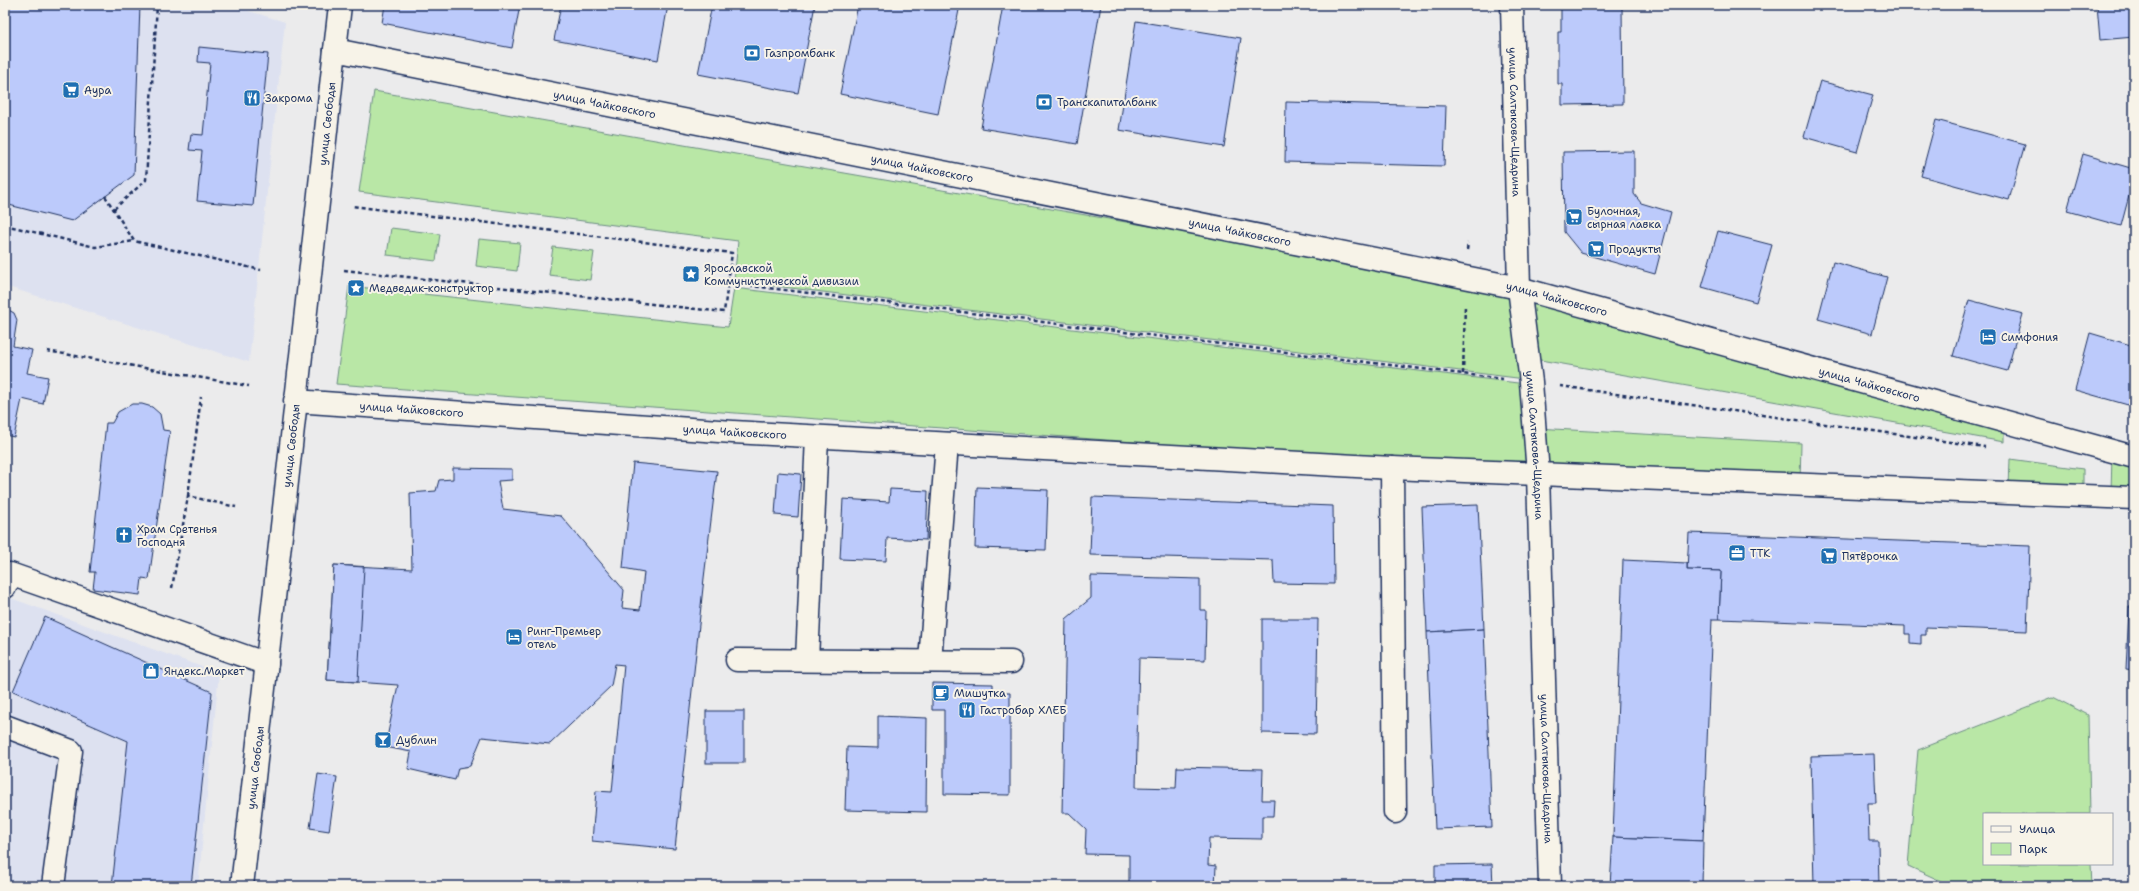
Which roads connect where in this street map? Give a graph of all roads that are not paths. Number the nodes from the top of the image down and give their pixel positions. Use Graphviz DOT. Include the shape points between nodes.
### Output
graph roads {
  1 [pos="340,5"];
  2 [pos="1512,5"];
  3 [pos="335,50"];
  4 [pos="1519,288"];
  5 [pos="296,401"];
  6 [pos="817,437"];
  7 [pos="947,444"];
  8 [pos="2134,457"];
  9 [pos="1392,468"];
  10 [pos="1538,474"];
  11 [pos="2134,498"];
  12 [pos="5,587"];
  13 [pos="737,660"];
  14 [pos="807,660"];
  15 [pos="930,661"];
  16 [pos="1011,662"];
  17 [pos="267,664"];
  18 [pos="5,726"];
  19 [pos="1395,812"];
  20 [pos="53,886"];
  21 [pos="242,886"];
  22 [pos="1550,886"];
  1 -- 3 [label="street, улица Свободы"];
  2 -- 4 [label="street, улица Салтыкова-Щедрина"];
  3 -- 4 [label="street, улица Чайковского"];
  3 -- 5 [label="street, улица Свободы"];
  4 -- 8 [label="street, улица Чайковского"];
  4 -- 10 [label="street, улица Салтыкова-Щедрина" via="1531,382"];
  5 -- 6 [label="street, улица Чайковского"];
  5 -- 17 [label="street, улица Свободы"];
  6 -- 7 [label="street, улица Чайковского"];
  6 -- 14 [label="street"];
  7 -- 9 [label="street, улица Чайковского"];
  7 -- 15 [label="street"];
  9 -- 10 [label="street, улица Чайковского"];
  9 -- 19 [label="street"];
  10 -- 11 [label="street, улица Чайковского"];
  10 -- 22 [label="street, улица Салтыкова-Щедрина"];
  12 -- 17 [label="street" via="10,574"];
  13 -- 14 [label="street"];
  14 -- 15 [label="street"];
  15 -- 16 [label="street"];
  17 -- 21 [label="street, улица Свободы"];
  18 -- 20 [label="street" via="71,751"];
}
